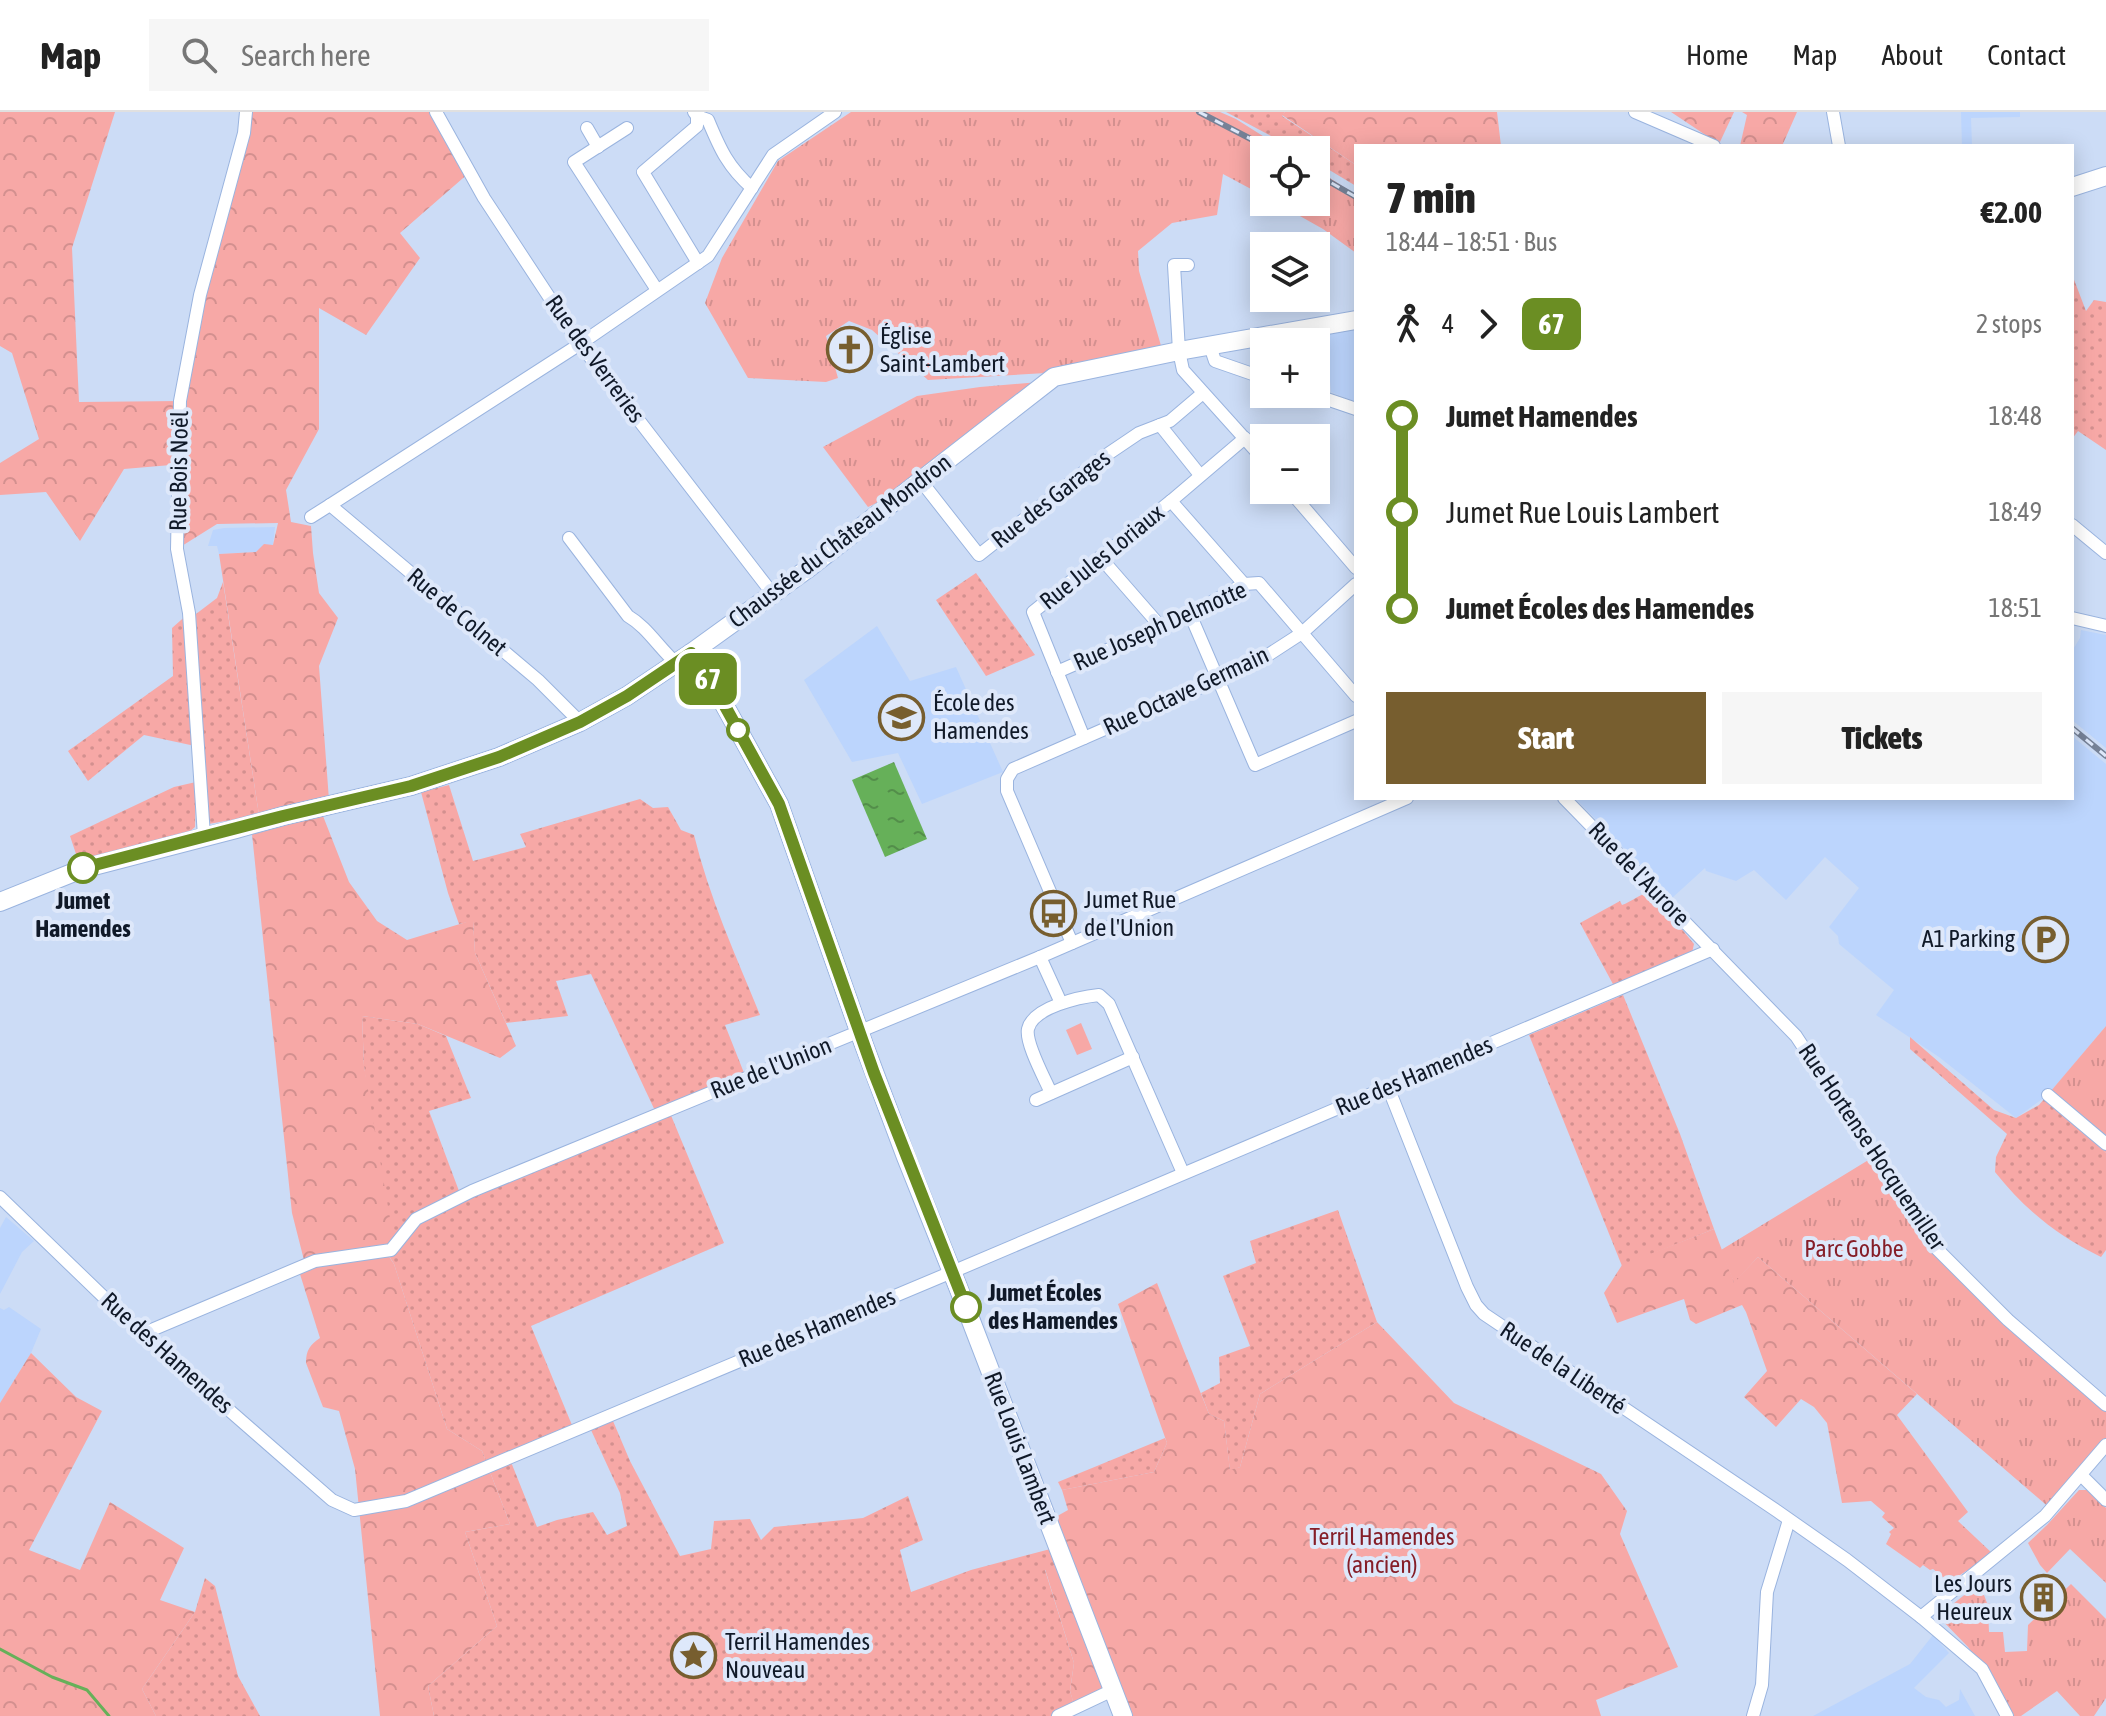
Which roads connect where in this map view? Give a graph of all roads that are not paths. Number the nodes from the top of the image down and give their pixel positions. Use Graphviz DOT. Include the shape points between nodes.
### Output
graph roads {
  1 [pos="246,112"];
  2 [pos="436,112"];
  3 [pos="835,112"];
  4 [pos="1635,112"];
  5 [pos="1833,112"];
  6 [pos="696,113"];
  7 [pos="587,128"];
  8 [pos="627,128"];
  9 [pos="1709,144"];
  10 [pos="1839,144"];
  11 [pos="598,147"];
  12 [pos="2106,176"];
  13 [pos="2074,186"];
  14 [pos="752,188"];
  15 [pos="698,263"];
  16 [pos="1188,265"];
  17 [pos="657,290"];
  18 [pos="1354,320"];
  19 [pos="580,344"];
  20 [pos="1210,346"];
  21 [pos="1179,351"];
  22 [pos="1250,373"];
  23 [pos="1203,393"];
  24 [pos="1330,400"];
  25 [pos="1354,408"];
  26 [pos="1160,425"];
  27 [pos="1245,438"];
  28 [pos="1250,444"];
  29 [pos="1200,475"];
  30 [pos="921,481"];
  31 [pos="1171,501"];
  32 [pos="1301,504"];
  33 [pos="330,505"];
  34 [pos="311,517"];
  35 [pos="2074,527"];
  36 [pos="569,538"];
  37 [pos="2106,553"];
  38 [pos="1100,557"];
  39 [pos="1354,566"];
  40 [pos="1244,584"];
  41 [pos="1354,586"];
  42 [pos="772,593"];
  43 [pos="1190,614"];
  44 [pos="2074,618"];
  45 [pos="2106,626"];
  46 [pos="1161,627"];
  47 [pos="1302,633"];
  48 [pos="684,658"];
  49 [pos="1057,672"];
  50 [pos="1217,680"];
  51 [pos="1354,694"];
  52 [pos="580,722"];
  53 [pos="1354,722"];
  54 [pos="1084,738"];
  55 [pos="1402,800"];
  56 [pos="1566,800"];
  57 [pos="204,836"];
  58 [pos="0,902"];
  59 [pos="1072,943"];
  60 [pos="1713,949"];
  61 [pos="1040,957"];
  62 [pos="1061,1003"];
  63 [pos="859,1033"];
  64 [pos="1133,1057"];
  65 [pos="1388,1087"];
  66 [pos="1051,1093"];
  67 [pos="2048,1095"];
  68 [pos="1036,1100"];
  69 [pos="2106,1144"];
  70 [pos="1183,1173"];
  71 [pos="0,1197"];
  72 [pos="952,1272"];
  73 [pos="142,1334"];
  74 [pos="2106,1405"];
  75 [pos="2106,1445"];
  76 [pos="2081,1475"];
  77 [pos="2106,1500"];
  78 [pos="1789,1520"];
  79 [pos="1921,1617"];
  80 [pos="1113,1690"];
  81 [pos="1058,1716"];
  82 [pos="1123,1716"];
  83 [pos="1753,1716"];
  84 [pos="2007,1716"];
  1 -- 57 [label="street, Rue Bois Noël" via="200,295 180,401 177,549 189,613"];
  2 -- 19 [label="street, Rue des Verreries" via="484,198"];
  3 -- 14 [label="street" via="773,155"];
  4 -- 9 [label="street"];
  5 -- 10 [label="street"];
  6 -- 14 [label="street" via="708,120 734,173"];
  6 -- 15 [label="street" via="697,126 643,172"];
  7 -- 11 [label="street"];
  8 -- 11 [label="street"];
  11 -- 17 [label="street" via="574,162"];
  12 -- 13 [label="main road"];
  14 -- 15 [label="street" via="708,256"];
  15 -- 17 [label="street"];
  16 -- 21 [label="street" via="1174,265"];
  17 -- 19 [label="street"];
  18 -- 20 [label="main road, Chaussée du Château Mondron"];
  19 -- 33 [label="street"];
  19 -- 42 [label="street, Rue des Verreries"];
  20 -- 21 [label="main road, Chaussée du Château Mondron"];
  20 -- 22 [label="street" via="1215,361"];
  21 -- 23 [label="street" via="1183,370"];
  21 -- 30 [label="main road, Chaussée du Château Mondron" via="1054,377"];
  23 -- 26 [label="street, Rue des Garages"];
  23 -- 27 [label="street"];
  24 -- 25 [label="street"];
  26 -- 29 [label="street"];
  26 -- 30 [label="street, Rue des Garages" via="1099,460 979,555"];
  27 -- 28 [label="street"];
  27 -- 29 [label="street, Rue Jules Loriaux"];
  29 -- 31 [label="street, Rue Jules Loriaux"];
  30 -- 42 [label="main road, Chaussée du Château Mondron"];
  31 -- 38 [label="street, Rue Jules Loriaux"];
  31 -- 40 [label="street"];
  32 -- 39 [label="street"];
  33 -- 34 [label="street"];
  33 -- 52 [label="street, Rue de Colnet" via="538,680"];
  35 -- 37 [label="street"];
  36 -- 48 [label="street" via="628,616 663,652"];
  38 -- 46 [label="street"];
  38 -- 49 [label="street, Rue Jules Loriaux" via="1033,612"];
  40 -- 43 [label="street, Rue Joseph Delmotte"];
  40 -- 47 [label="street, Rue Joseph Delmotte" via="1259,583"];
  41 -- 47 [label="street, Rue Octave Germain"];
  42 -- 48 [label="main road, Chaussée du Château Mondron"];
  43 -- 46 [label="street, Rue Joseph Delmotte"];
  43 -- 50 [label="street"];
  44 -- 45 [label="street"];
  46 -- 49 [label="street, Rue Joseph Delmotte"];
  47 -- 50 [label="street, Rue Octave Germain"];
  47 -- 51 [label="street, Rue Joseph Delmotte"];
  48 -- 52 [label="main road, Chaussée du Château Mondron"];
  48 -- 63 [label="main road, Rue Louis Lambert" via="715,688 779,804"];
  49 -- 54 [label="street, Rue Jules Loriaux"];
  50 -- 53 [label="street" via="1255,765"];
  50 -- 54 [label="street, Rue Octave Germain"];
  52 -- 57 [label="main road, Chaussée du Château Mondron" via="499,757 411,786"];
  54 -- 59 [label="street, Rue Octave Germain" via="1013,769 1007,779 1007,791"];
  55 -- 59 [label="street, Rue de l'Union"];
  56 -- 60 [label="street, Rue de l'Aurore"];
  57 -- 58 [label="main road, Chaussée du Château Mondron" via="82,869"];
  59 -- 61 [label="street, Rue de l'Union"];
  60 -- 65 [label="street, Rue des Hamendes"];
  60 -- 74 [label="street, Rue Hortense Hocquemiller" via="1796,1036 1934,1246 2008,1320"];
  61 -- 62 [label="street"];
  61 -- 63 [label="street, Rue de l'Union"];
  62 -- 64 [label="street" via="1099,995 1109,1004"];
  62 -- 66 [label="street" via="1035,1018 1028,1029"];
  63 -- 72 [label="main road, Rue Louis Lambert"];
  63 -- 73 [label="street, Rue de l'Union" via="472,1191 423,1214 386,1251 315,1261"];
  64 -- 66 [label="street"];
  64 -- 70 [label="street"];
  65 -- 70 [label="street, Rue des Hamendes"];
  65 -- 78 [label="street, Rue de la Liberté" via="1467,1287 1484,1314"];
  66 -- 68 [label="street"];
  67 -- 69 [label="street"];
  70 -- 72 [label="street, Rue des Hamendes"];
  71 -- 73 [label="street, Rue des Hamendes"];
  72 -- 73 [label="street, Rue des Hamendes" via="395,1504 354,1510 332,1500"];
  72 -- 80 [label="main road, Rue Louis Lambert"];
  75 -- 76 [label="street"];
  76 -- 77 [label="street"];
  76 -- 79 [label="street" via="2045,1516"];
  78 -- 79 [label="street, Rue de la Liberté"];
  78 -- 83 [label="street" via="1767,1592 1762,1685"];
  79 -- 84 [label="street" via="1982,1669"];
  80 -- 81 [label="street"];
  80 -- 82 [label="main road, Rue Louis Lambert"];
}
